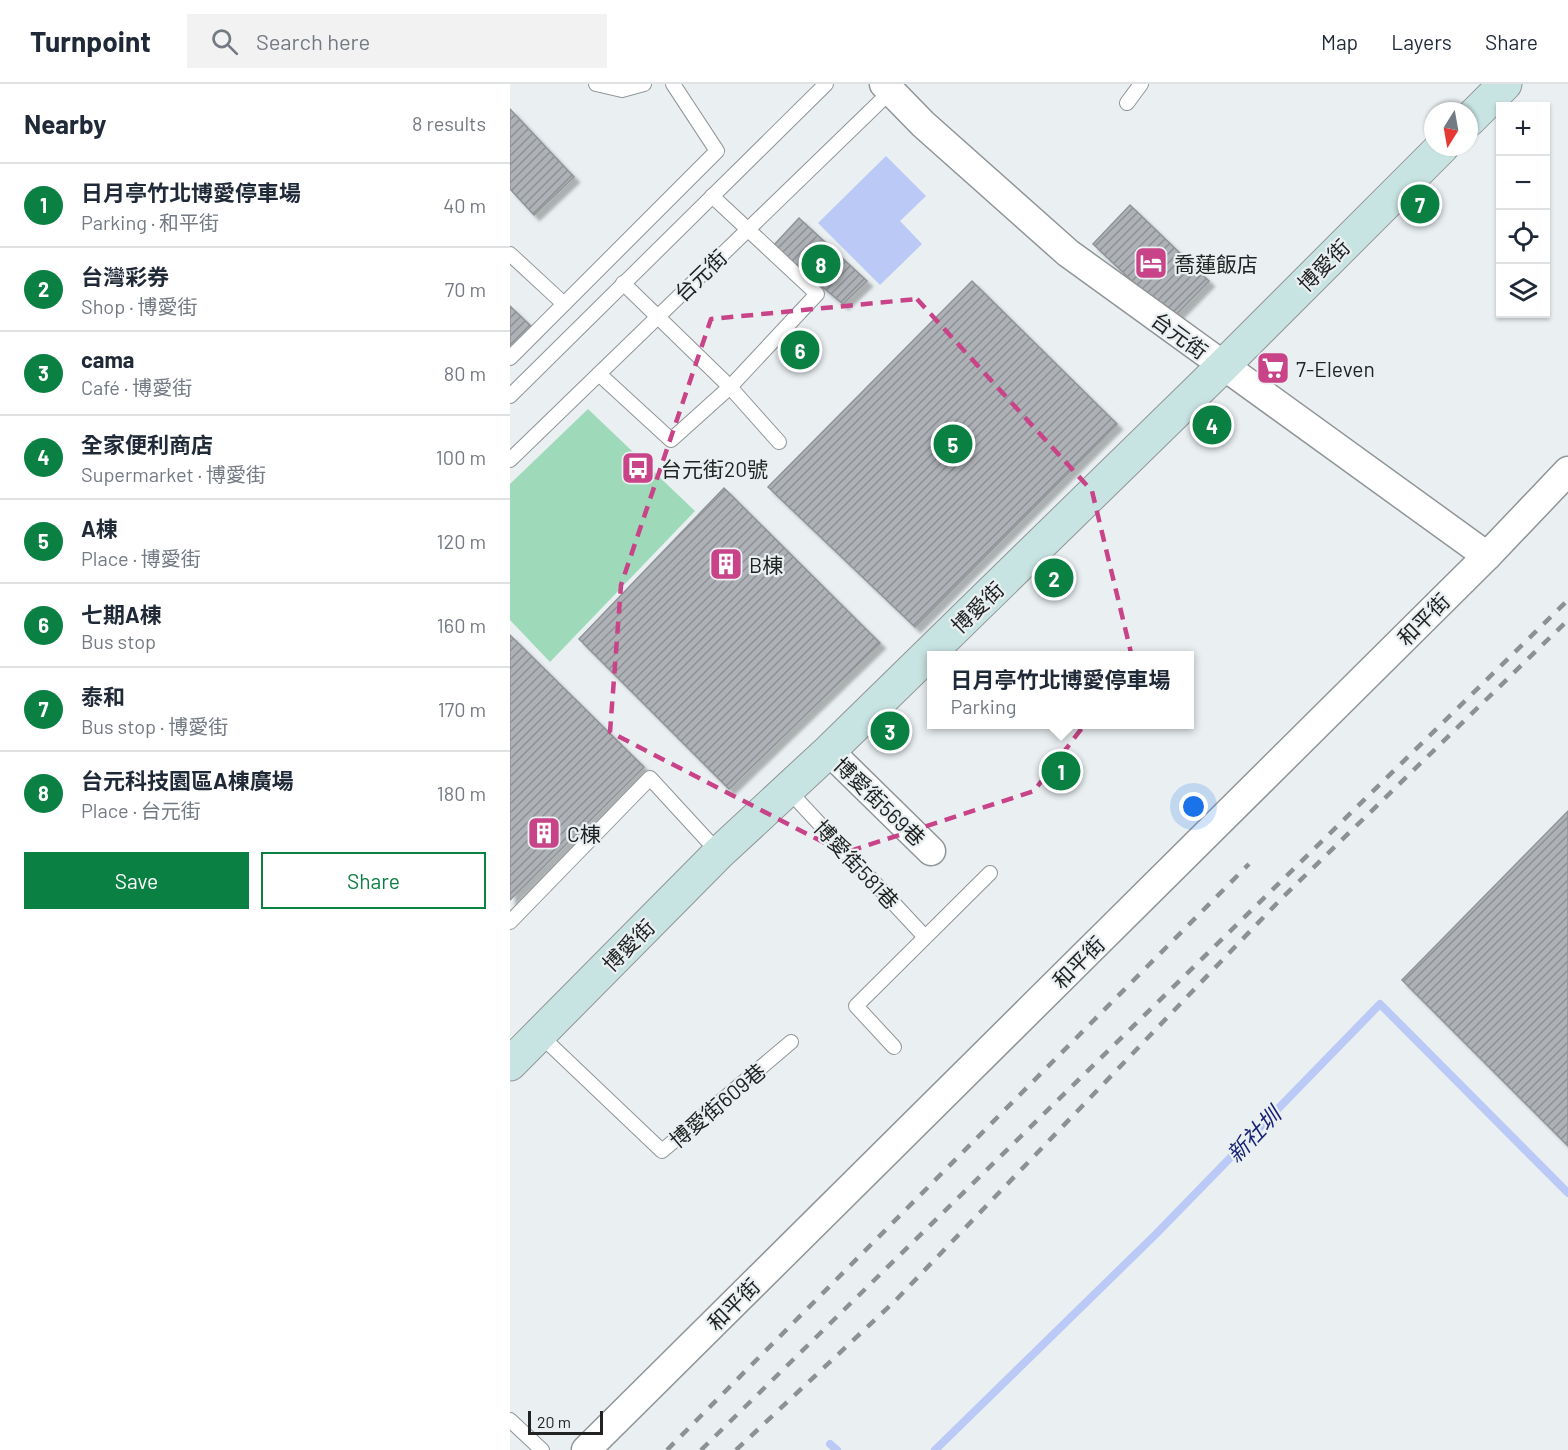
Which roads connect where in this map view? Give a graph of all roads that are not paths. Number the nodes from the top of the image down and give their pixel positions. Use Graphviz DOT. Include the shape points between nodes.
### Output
graph roads {
  1 [pos="596,84"];
  2 [pos="644,84"];
  3 [pos="673,84"];
  4 [pos="826,84"];
  5 [pos="1141,84"];
  6 [pos="1505,84"];
  7 [pos="887,88"];
  8 [pos="1127,103"];
  9 [pos="1478,111"];
  10 [pos="1433,156"];
  11 [pos="712,196"];
  12 [pos="748,229"];
  13 [pos="510,254"];
  14 [pos="623,284"];
  15 [pos="564,304"];
  16 [pos="656,318"];
  17 [pos="510,358"];
  18 [pos="1223,366"];
  19 [pos="599,374"];
  20 [pos="729,387"];
  21 [pos="510,396"];
  22 [pos="779,442"];
  23 [pos="510,460"];
  24 [pos="1568,471"];
  25 [pos="1487,556"];
  26 [pos="931,651"];
  27 [pos="927,655"];
  28 [pos="829,751"];
  29 [pos="789,791"];
  30 [pos="931,851"];
  31 [pos="719,853"];
  32 [pos="990,873"];
  33 [pos="510,922"];
  34 [pos="925,937"];
  35 [pos="540,1035"];
  36 [pos="791,1042"];
  37 [pos="894,1047"];
  38 [pos="510,1064"];
  39 [pos="510,1420"];
  40 [pos="542,1450"];
  41 [pos="586,1450"];
  1 -- 2 [label="lane" via="622,90"];
  3 -- 15 [label="lane" via="717,151"];
  4 -- 11 [label="lane"];
  5 -- 8 [label="lane"];
  6 -- 9 [label="street"];
  7 -- 12 [label="lane, 台元街"];
  7 -- 18 [label="street, 台元街" via="1068,253"];
  10 -- 18 [label="street, 博愛街"];
  11 -- 12 [label="lane"];
  11 -- 14 [label="lane"];
  12 -- 16 [label="lane, 台元街"];
  12 -- 20 [label="lane" via="817,294"];
  13 -- 15 [label="lane"];
  14 -- 16 [label="lane"];
  14 -- 21 [label="lane"];
  15 -- 17 [label="lane"];
  16 -- 19 [label="lane, 台元街"];
  16 -- 20 [label="lane"];
  18 -- 25 [label="street, 台元街"];
  18 -- 26 [label="street, 博愛街"];
  19 -- 20 [label="lane" via="671,440"];
  19 -- 23 [label="lane, 台元街"];
  20 -- 22 [label="lane"];
  24 -- 25 [label="street, 和平街"];
  25 -- 41 [label="street, 和平街"];
  27 -- 28 [label="street, 博愛街"];
  28 -- 29 [label="street, 博愛街"];
  28 -- 30 [label="street, 博愛街569巷"];
  29 -- 31 [label="street, 博愛街"];
  29 -- 34 [label="lane, 博愛街581巷"];
  31 -- 33 [label="lane" via="651,778"];
  31 -- 35 [label="street, 博愛街"];
  32 -- 34 [label="lane"];
  34 -- 37 [label="lane" via="856,1006"];
  35 -- 36 [label="lane, 博愛街609巷" via="662,1151"];
  35 -- 38 [label="street, 博愛街"];
  39 -- 40 [label="lane"];
}
